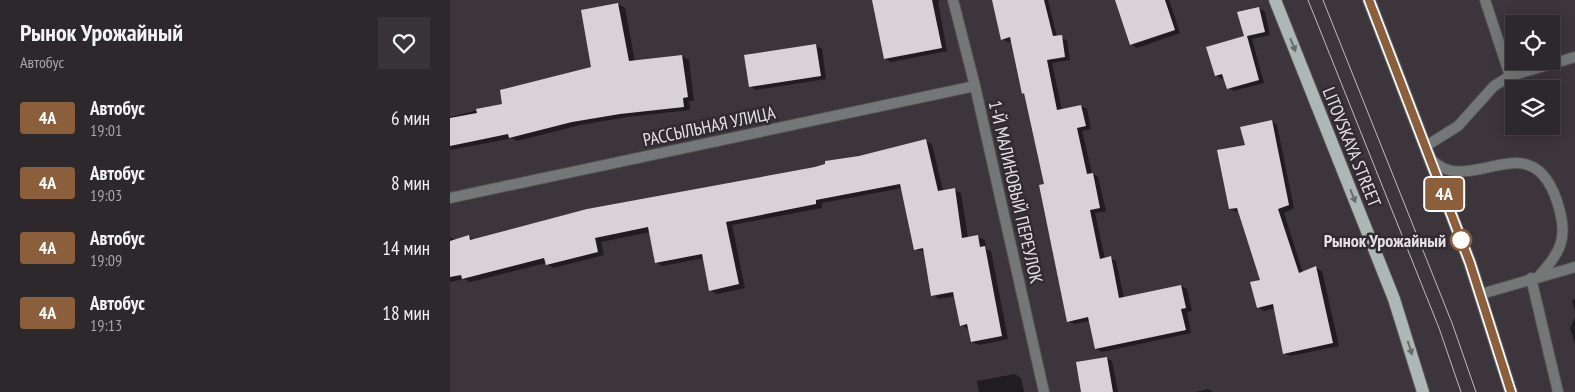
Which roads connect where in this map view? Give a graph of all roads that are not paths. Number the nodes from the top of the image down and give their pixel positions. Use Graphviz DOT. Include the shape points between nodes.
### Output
graph roads {
  1 [pos="953,0"];
  2 [pos="1275,0"];
  3 [pos="1369,0"];
  4 [pos="1485,0"];
  5 [pos="1575,57"];
  6 [pos="1510,76"];
  7 [pos="975,86"];
  8 [pos="1426,146"];
  9 [pos="1431,159"];
  10 [pos="450,198"];
  11 [pos="1575,266"];
  12 [pos="1535,277"];
  13 [pos="1481,294"];
  14 [pos="1044,392"];
  15 [pos="1423,392"];
  16 [pos="1511,392"];
  17 [pos="1558,392"];
  1 -- 7 [label="street, 1-Й МАЛИНОВЫЙ ПЕРЕУЛОК"];
  2 -- 15 [label="main road, LITOVSKAYA STREET, one-way" via="1394,299"];
  3 -- 8 [label="main road"];
  4 -- 6 [label="street"];
  5 -- 6 [label="street"];
  6 -- 8 [label="street" via="1494,86 1458,126"];
  7 -- 10 [label="street, РАССЫЛЬНАЯ УЛИЦА"];
  7 -- 14 [label="street, 1-Й МАЛИНОВЫЙ ПЕРЕУЛОК"];
  8 -- 9 [label="main road"];
  9 -- 12 [label="street" via="1445,170 1455,172 1507,162 1537,168 1546,176 1554,189 1564,224 1562,242 1554,258"];
  9 -- 13 [label="main road"];
  11 -- 12 [label="street"];
  12 -- 13 [label="street"];
  12 -- 17 [label="street"];
  13 -- 16 [label="main road"];
}
